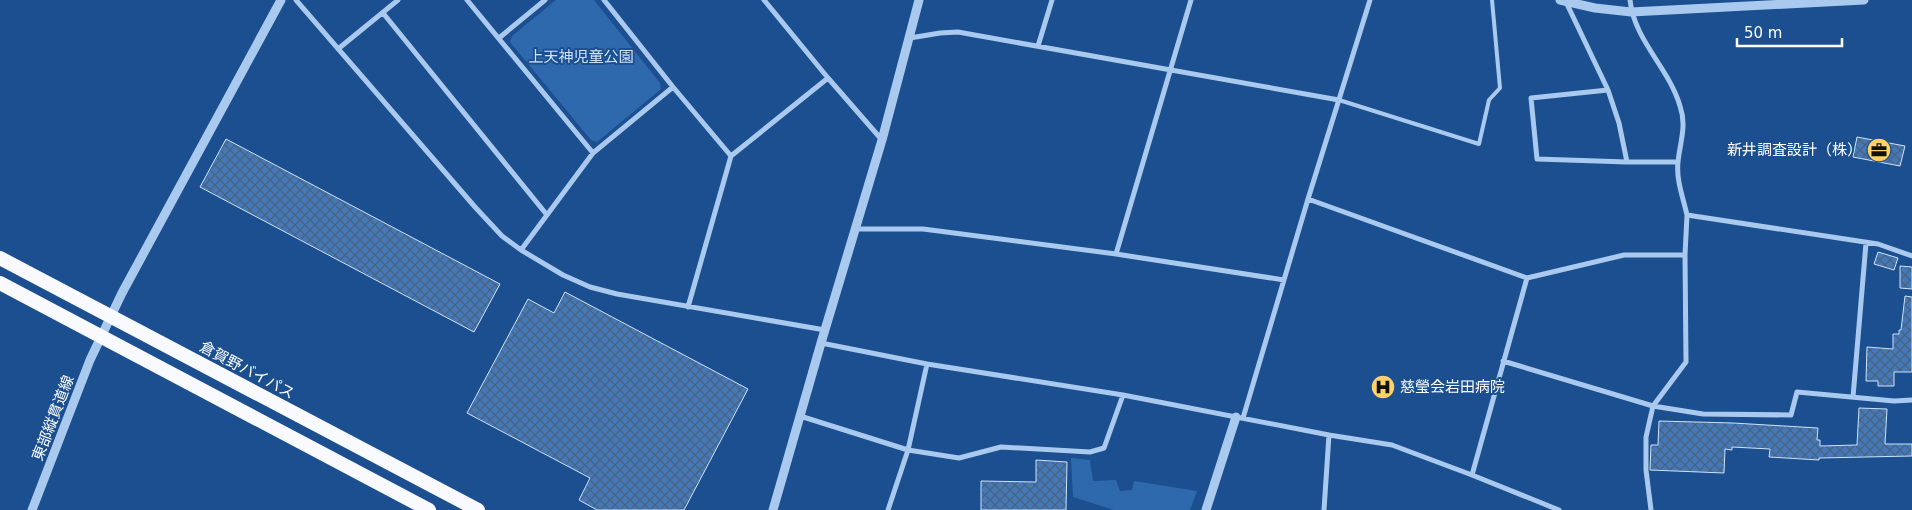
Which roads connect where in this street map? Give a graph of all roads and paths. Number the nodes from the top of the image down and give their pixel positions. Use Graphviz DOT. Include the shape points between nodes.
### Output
graph roads {
  1 [pos="281,0"];
  2 [pos="296,0"];
  3 [pos="398,0"];
  4 [pos="467,0"];
  5 [pos="545,0"];
  6 [pos="604,0"];
  7 [pos="764,0"];
  8 [pos="919,0"];
  9 [pos="1052,0"];
  10 [pos="1191,0"];
  11 [pos="1370,0"];
  12 [pos="1492,0"];
  13 [pos="1630,0"];
  14 [pos="1864,0"];
  15 [pos="1563,1"];
  16 [pos="1814,1"];
  17 [pos="383,12"];
  18 [pos="1632,12"];
  19 [pos="499,38"];
  20 [pos="910,38"];
  21 [pos="1038,46"];
  22 [pos="338,48"];
  23 [pos="1171,70"];
  24 [pos="828,78"];
  25 [pos="673,87"];
  26 [pos="1608,90"];
  27 [pos="1339,100"];
  28 [pos="882,140"];
  29 [pos="593,153"];
  30 [pos="731,156"];
  31 [pos="1627,162"];
  32 [pos="1678,162"];
  33 [pos="1308,200"];
  34 [pos="547,215"];
  35 [pos="1687,215"];
  36 [pos="856,229"];
  37 [pos="1866,243"];
  38 [pos="521,250"];
  39 [pos="1116,254"];
  40 [pos="1685,255"];
  41 [pos="1912,256"];
  42 [pos="0,258"];
  43 [pos="1527,278"];
  44 [pos="1284,280"];
  45 [pos="0,283"];
  46 [pos="688,307"];
  47 [pos="111,316"];
  48 [pos="825,330"];
  49 [pos="102,336"];
  50 [pos="821,343"];
  51 [pos="1503,361"];
  52 [pos="927,364"];
  53 [pos="1123,395"];
  54 [pos="1853,397"];
  55 [pos="1912,400"];
  56 [pos="1653,406"];
  57 [pos="800,416"];
  58 [pos="1240,418"];
  59 [pos="1329,435"];
  60 [pos="908,450"];
  61 [pos="1472,474"];
  62 [pos="32,510"];
  63 [pos="429,510"];
  64 [pos="478,510"];
  65 [pos="773,510"];
  66 [pos="888,510"];
  67 [pos="1206,510"];
  68 [pos="1324,510"];
  69 [pos="1559,510"];
  70 [pos="1651,510"];
  1 -- 47 [label="street, 東部縦貫道線"];
  2 -- 22 [label="street"];
  3 -- 17 [label="street"];
  4 -- 19 [label="street"];
  5 -- 19 [label="street"];
  6 -- 25 [label="street"];
  7 -- 24 [label="street"];
  8 -- 20 [label="street"];
  9 -- 21 [label="street"];
  10 -- 23 [label="street"];
  11 -- 27 [label="street"];
  12 -- 27 [label="lane" via="1500,88 1489,100 1479,144"];
  13 -- 18 [label="street"];
  14 -- 16 [label="street"];
  15 -- 18 [label="street"];
  15 -- 26 [label="street"];
  16 -- 18 [label="street"];
  17 -- 22 [label="street"];
  17 -- 34 [label="street"];
  18 -- 32 [label="street" via="1650,52 1668,76 1680,105 1684,122"];
  19 -- 29 [label="street"];
  20 -- 21 [label="street" via="958,32"];
  20 -- 28 [label="street"];
  21 -- 23 [label="street"];
  22 -- 38 [label="street" via="475,207 502,236"];
  23 -- 27 [label="street"];
  23 -- 39 [label="street"];
  24 -- 28 [label="street"];
  24 -- 30 [label="street"];
  25 -- 29 [label="street"];
  25 -- 30 [label="street"];
  26 -- 31 [label="street"];
  26 -- 31 [label="street" via="1531,98 1537,159"];
  27 -- 33 [label="street"];
  28 -- 36 [label="street"];
  29 -- 34 [label="street"];
  30 -- 46 [label="street"];
  31 -- 32 [label="street"];
  32 -- 35 [label="street" via="1678,180"];
  33 -- 43 [label="street"];
  33 -- 44 [label="street"];
  34 -- 38 [label="street"];
  35 -- 37 [label="street"];
  35 -- 40 [label="street"];
  36 -- 39 [label="street" via="923,228"];
  36 -- 48 [label="street"];
  37 -- 41 [label="street"];
  37 -- 54 [label="street"];
  38 -- 46 [label="street" via="590,287"];
  39 -- 44 [label="street"];
  40 -- 43 [label="street" via="1624,255"];
  40 -- 56 [label="street" via="1686,362"];
  42 -- 47 [label="highway, 倉賀野バイパス"];
  43 -- 51 [label="street"];
  44 -- 58 [label="street"];
  45 -- 49 [label="highway"];
  46 -- 48 [label="street"];
  47 -- 49 [label="street, 東部縦貫道線"];
  47 -- 64 [label="highway, 倉賀野バイパス"];
  48 -- 50 [label="street"];
  49 -- 62 [label="street, 東部縦貫道線"];
  49 -- 63 [label="highway"];
  50 -- 52 [label="street"];
  50 -- 57 [label="street"];
  51 -- 56 [label="street"];
  51 -- 61 [label="street"];
  52 -- 53 [label="street"];
  52 -- 60 [label="street"];
  53 -- 58 [label="street"];
  53 -- 60 [label="street" via="1104,448 1090,452 1001,447 959,458"];
  54 -- 55 [label="street"];
  54 -- 56 [label="street" via="1797,392 1792,415 1703,414"];
  56 -- 70 [label="street" via="1646,437"];
  57 -- 60 [label="street"];
  57 -- 65 [label="street"];
  58 -- 59 [label="street"];
  58 -- 67 [label="street"];
  59 -- 61 [label="street" via="1392,445"];
  59 -- 68 [label="street"];
  60 -- 66 [label="street"];
  61 -- 69 [label="street"];
}
